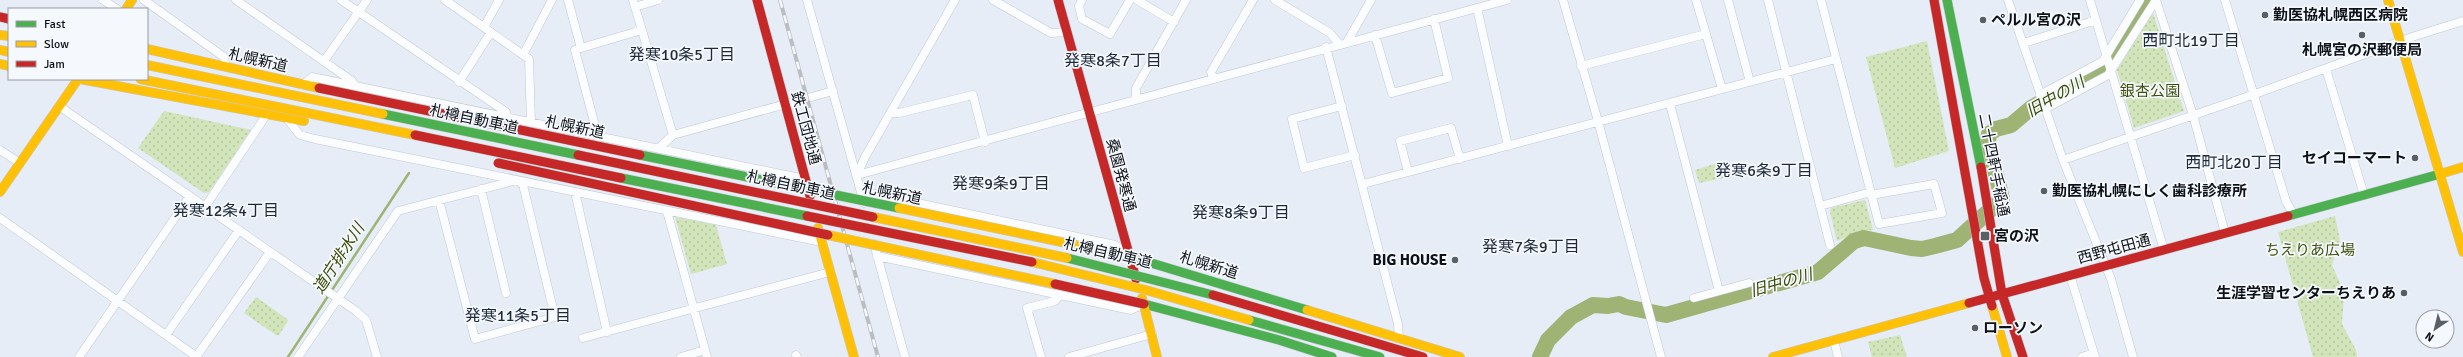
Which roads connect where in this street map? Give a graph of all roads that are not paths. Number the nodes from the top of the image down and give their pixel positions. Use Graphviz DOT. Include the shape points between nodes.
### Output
graph roads {
  1 [pos="103,0"];
  2 [pos="144,0"];
  3 [pos="236,0"];
  4 [pos="341,0"];
  5 [pos="367,0"];
  6 [pos="498,0"];
  7 [pos="552,0"];
  8 [pos="568,0"];
  9 [pos="658,0"];
  10 [pos="756,0"];
  11 [pos="807,0"];
  12 [pos="955,0"];
  13 [pos="993,0"];
  14 [pos="1058,0"];
  15 [pos="1082,0"];
  16 [pos="1130,0"];
  17 [pos="1137,0"];
  18 [pos="1186,0"];
  19 [pos="1254,0"];
  20 [pos="1275,0"];
  21 [pos="1371,0"];
  22 [pos="1507,0"];
  23 [pos="1563,0"];
  24 [pos="1696,0"];
  25 [pos="1728,0"];
  26 [pos="1768,0"];
  27 [pos="1821,0"];
  28 [pos="1934,0"];
  29 [pos="1947,0"];
  30 [pos="2008,0"];
  31 [pos="2090,0"];
  32 [pos="2140,0"];
  33 [pos="2156,0"];
  34 [pos="2225,0"];
  35 [pos="2388,0"];
  36 [pos="448,1"];
  37 [pos="634,3"];
  38 [pos="115,8"];
  39 [pos="1477,8"];
  40 [pos="358,12"];
  41 [pos="1434,19"];
  42 [pos="2096,20"];
  43 [pos="2463,21"];
  44 [pos="1174,22"];
  45 [pos="484,27"];
  46 [pos="642,30"];
  47 [pos="491,32"];
  48 [pos="1067,32"];
  49 [pos="1706,34"];
  50 [pos="1374,35"];
  51 [pos="2401,42"];
  52 [pos="1343,43"];
  53 [pos="2024,43"];
  54 [pos="1326,47"];
  55 [pos="581,48"];
  56 [pos="148,49"];
  57 [pos="523,55"];
  58 [pos="2106,56"];
  59 [pos="1836,59"];
  60 [pos="324,62"];
  61 [pos="148,65"];
  62 [pos="1581,66"];
  63 [pos="226,67"];
  64 [pos="2326,69"];
  65 [pos="2111,70"];
  66 [pos="1786,72"];
  67 [pos="1213,78"];
  68 [pos="78,80"];
  69 [pos="84,80"];
  70 [pos="145,80"];
  71 [pos="459,82"];
  72 [pos="1750,82"];
  73 [pos="303,85"];
  74 [pos="355,86"];
  75 [pos="1722,89"];
  76 [pos="833,91"];
  77 [pos="2255,94"];
  78 [pos="2041,96"];
  79 [pos="1136,99"];
  80 [pos="785,104"];
  81 [pos="1670,104"];
  82 [pos="59,106"];
  83 [pos="1342,106"];
  84 [pos="2045,108"];
  85 [pos="892,112"];
  86 [pos="1090,112"];
  87 [pos="267,114"];
  88 [pos="2193,116"];
  89 [pos="506,117"];
  90 [pos="287,118"];
  91 [pos="1598,121"];
  92 [pos="531,122"];
  93 [pos="673,135"];
  94 [pos="598,137"];
  95 [pos="2130,137"];
  96 [pos="985,142"];
  97 [pos="405,143"];
  98 [pos="1508,146"];
  99 [pos="658,149"];
  100 [pos="0,150"];
  101 [pos="1355,155"];
  102 [pos="1460,159"];
  103 [pos="2064,160"];
  104 [pos="490,162"];
  105 [pos="20,163"];
  106 [pos="2463,167"];
  107 [pos="1408,172"];
  108 [pos="488,174"];
  109 [pos="2440,174"];
  110 [pos="857,175"];
  111 [pos="805,179"];
  112 [pos="517,180"];
  113 [pos="1363,184"];
  114 [pos="490,187"];
  115 [pos="481,189"];
  116 [pos="861,191"];
  117 [pos="0,192"];
  118 [pos="575,192"];
  119 [pos="1871,193"];
  120 [pos="2364,195"];
  121 [pos="190,196"];
  122 [pos="439,200"];
  123 [pos="1820,206"];
  124 [pos="205,207"];
  125 [pos="667,211"];
  126 [pos="2293,214"];
  127 [pos="0,218"];
  128 [pos="239,230"];
  129 [pos="2225,233"];
  130 [pos="822,242"];
  131 [pos="1830,244"];
  132 [pos="2164,250"];
  133 [pos="270,252"];
  134 [pos="2463,252"];
  135 [pos="877,256"];
  136 [pos="1128,256"];
  137 [pos="2104,265"];
  138 [pos="830,272"];
  139 [pos="2070,275"];
  140 [pos="1749,283"];
  141 [pos="1719,291"];
  142 [pos="506,293"];
  143 [pos="2002,294"];
  144 [pos="1060,295"];
  145 [pos="337,297"];
  146 [pos="1694,298"];
  147 [pos="1988,298"];
  148 [pos="119,302"];
  149 [pos="1144,304"];
  150 [pos="693,308"];
  151 [pos="607,332"];
  152 [pos="1152,334"];
  153 [pos="166,335"];
  154 [pos="582,338"];
  155 [pos="1399,338"];
  156 [pos="1834,340"];
  157 [pos="706,354"];
  158 [pos="2094,355"];
  159 [pos="1329,356"];
  160 [pos="1778,356"];
  161 [pos="79,357"];
  162 [pos="197,357"];
  163 [pos="298,357"];
  164 [pos="377,357"];
  165 [pos="681,357"];
  166 [pos="854,357"];
  167 [pos="905,357"];
  168 [pos="1042,357"];
  169 [pos="1069,357"];
  170 [pos="1157,357"];
  171 [pos="1380,357"];
  172 [pos="1423,357"];
  173 [pos="1460,357"];
  174 [pos="1661,357"];
  175 [pos="1838,357"];
  176 [pos="2007,357"];
  177 [pos="2023,357"];
  178 [pos="2082,357"];
  179 [pos="2133,357"];
  1 -- 38 [label="street"];
  2 -- 63 [label="street" via="224,57"];
  3 -- 60 [label="street"];
  4 -- 40 [label="street"];
  5 -- 40 [label="street"];
  6 -- 45 [label="street"];
  7 -- 57 [label="street"];
  8 -- 55 [label="street"];
  9 -- 37 [label="street"];
  10 -- 80 [label="main road, 鉄工団地通"];
  11 -- 76 [label="street"];
  12 -- 85 [label="street"];
  13 -- 48 [label="street" via="1051,33"];
  14 -- 48 [label="main road, 桑園発寒通"];
  15 -- 16 [label="street" via="1079,6 1082,19 1110,34"];
  17 -- 44 [label="street"];
  18 -- 44 [label="street"];
  19 -- 67 [label="street" via="1211,72"];
  20 -- 52 [label="street" via="1330,32"];
  21 -- 52 [label="street"];
  22 -- 39 [label="street"];
  23 -- 62 [label="street"];
  24 -- 49 [label="street"];
  25 -- 72 [label="street"];
  26 -- 66 [label="street"];
  27 -- 59 [label="street"];
  28 -- 147 [label="main road, 二十四軒手稲通"];
  29 -- 143 [label="main road, 二十四軒手稲通" via="1987,199"];
  30 -- 53 [label="street"];
  31 -- 42 [label="street"];
  32 -- 58 [label="street"];
  33 -- 65 [label="street"];
  33 -- 88 [label="street"];
  34 -- 77 [label="street"];
  35 -- 51 [label="main road"];
  36 -- 45 [label="street"];
  37 -- 46 [label="street"];
  39 -- 41 [label="street"];
  39 -- 98 [label="street"];
  40 -- 60 [label="street"];
  40 -- 71 [label="street"];
  41 -- 50 [label="street"];
  41 -- 50 [label="street" via="1448,78 1392,93"];
  42 -- 53 [label="street"];
  42 -- 58 [label="street"];
  43 -- 51 [label="street"];
  44 -- 79 [label="street" via="1136,88"];
  45 -- 47 [label="street"];
  46 -- 55 [label="street"];
  46 -- 93 [label="street"];
  47 -- 57 [label="street"];
  47 -- 71 [label="street"];
  48 -- 86 [label="main road, 桑園発寒通"];
  49 -- 62 [label="street"];
  49 -- 75 [label="street"];
  50 -- 52 [label="street"];
  51 -- 64 [label="street"];
  51 -- 109 [label="main road"];
  52 -- 54 [label="street"];
  53 -- 78 [label="street"];
  54 -- 67 [label="street"];
  54 -- 83 [label="street"];
  55 -- 94 [label="street" via="575,50"];
  56 -- 63 [label="main road, 札幌新道"];
  57 -- 92 [label="street" via="529,59"];
  58 -- 65 [label="street"];
  58 -- 78 [label="street" via="2103,61"];
  59 -- 66 [label="street"];
  59 -- 119 [label="street"];
  60 -- 74 [label="street"];
  61 -- 172 [label="main road, 札樽自動車道, bridge" via="1042,252 1150,277 1265,308"];
  62 -- 91 [label="street"];
  63 -- 73 [label="main road, 札幌新道"];
  64 -- 77 [label="street"];
  64 -- 120 [label="street"];
  65 -- 84 [label="street"];
  65 -- 95 [label="street"];
  66 -- 72 [label="street"];
  66 -- 123 [label="street"];
  67 -- 79 [label="street"];
  68 -- 82 [label="main road"];
  69 -- 87 [label="main road"];
  70 -- 171 [label="main road, 札樽自動車道, bridge" via="1024,260 1190,302"];
  71 -- 89 [label="street" via="506,112"];
  72 -- 75 [label="street"];
  73 -- 74 [label="street" via="312,77"];
  73 -- 136 [label="main road, 札幌新道, bridge"];
  74 -- 89 [label="street"];
  75 -- 81 [label="street"];
  76 -- 80 [label="street"];
  76 -- 110 [label="street"];
  77 -- 88 [label="street"];
  77 -- 126 [label="street" via="2286,201"];
  78 -- 84 [label="street"];
  79 -- 86 [label="street"];
  80 -- 93 [label="street"];
  80 -- 111 [label="main road, 鉄工団地通"];
  81 -- 91 [label="street"];
  81 -- 141 [label="street"];
  82 -- 105 [label="main road"];
  82 -- 121 [label="street"];
  83 -- 101 [label="street"];
  83 -- 101 [label="street" via="1292,119 1304,168"];
  84 -- 103 [label="street"];
  85 -- 96 [label="street" via="899,113 973,95"];
  85 -- 110 [label="street"];
  86 -- 96 [label="street"];
  86 -- 136 [label="main road, 桑園発寒通"];
  87 -- 90 [label="main road"];
  87 -- 124 [label="street"];
  88 -- 95 [label="street"];
  88 -- 129 [label="street"];
  89 -- 92 [label="street"];
  90 -- 97 [label="main road"];
  90 -- 108 [label="street" via="300,135"];
  91 -- 98 [label="street"];
  91 -- 174 [label="street"];
  92 -- 94 [label="street"];
  93 -- 99 [label="street"];
  94 -- 99 [label="street"];
  95 -- 103 [label="street"];
  95 -- 132 [label="street"];
  96 -- 110 [label="street"];
  98 -- 102 [label="street"];
  99 -- 111 [label="street"];
  100 -- 105 [label="street"];
  101 -- 113 [label="street"];
  102 -- 107 [label="street"];
  102 -- 107 [label="street" via="1451,128 1400,141"];
  103 -- 137 [label="street"];
  104 -- 149 [label="main road, bridge"];
  105 -- 117 [label="main road"];
  106 -- 109 [label="main road, 西野屯田通"];
  107 -- 113 [label="street"];
  108 -- 112 [label="street"];
  108 -- 114 [label="street"];
  109 -- 120 [label="main road, 西野屯田通"];
  109 -- 134 [label="main road"];
  110 -- 116 [label="street"];
  111 -- 130 [label="main road, 鉄工団地通"];
  112 -- 114 [label="street"];
  112 -- 118 [label="street"];
  112 -- 122 [label="street" via="523,185 556,317 475,339"];
  113 -- 155 [label="street" via="1398,324"];
  114 -- 115 [label="street"];
  115 -- 122 [label="street"];
  115 -- 142 [label="street"];
  116 -- 135 [label="street"];
  116 -- 136 [label="street" via="1115,245"];
  118 -- 125 [label="street"];
  118 -- 151 [label="street"];
  119 -- 119 [label="street" via="1934,184 1942,213 1879,224"];
  119 -- 123 [label="street"];
  120 -- 126 [label="main road, 西野屯田通"];
  121 -- 124 [label="street"];
  121 -- 148 [label="street"];
  122 -- 145 [label="street" via="398,211"];
  123 -- 131 [label="street"];
  124 -- 128 [label="street"];
  125 -- 130 [label="street"];
  125 -- 150 [label="street"];
  126 -- 129 [label="main road, 西野屯田通"];
  127 -- 148 [label="street"];
  128 -- 133 [label="street"];
  128 -- 153 [label="street"];
  129 -- 132 [label="main road, 西野屯田通"];
  130 -- 138 [label="main road, 鉄工団地通"];
  132 -- 137 [label="main road, 西野屯田通"];
  133 -- 145 [label="street"];
  133 -- 162 [label="street"];
  135 -- 144 [label="street"];
  135 -- 167 [label="street"];
  136 -- 149 [label="main road, 桑園発寒通"];
  136 -- 155 [label="main road, 札幌新道"];
  137 -- 139 [label="main road, 西野屯田通"];
  137 -- 179 [label="street" via="2111,279"];
  138 -- 150 [label="street"];
  138 -- 166 [label="main road, 鉄工団地通"];
  139 -- 143 [label="main road, 西野屯田通"];
  139 -- 158 [label="street"];
  140 -- 141 [label="street"];
  141 -- 146 [label="street"];
  143 -- 147 [label="main road, 西野屯田通"];
  143 -- 177 [label="main road, 二十四軒手稲通"];
  144 -- 149 [label="street" via="1131,310"];
  144 -- 168 [label="street" via="1055,301 1027,308"];
  145 -- 163 [label="street"];
  145 -- 164 [label="street" via="366,320"];
  147 -- 156 [label="main road, 西野屯田通"];
  147 -- 176 [label="main road, 二十四軒手稲通"];
  148 -- 153 [label="street"];
  148 -- 161 [label="street"];
  149 -- 152 [label="main road, 桑園発寒通"];
  149 -- 159 [label="main road"];
  150 -- 151 [label="street"];
  150 -- 157 [label="street"];
  151 -- 154 [label="street"];
  152 -- 169 [label="street"];
  152 -- 170 [label="main road, 桑園発寒通"];
  153 -- 162 [label="street"];
  155 -- 173 [label="main road, 札幌新道"];
  156 -- 160 [label="main road, 西野屯田通"];
  156 -- 175 [label="street"];
  157 -- 165 [label="street"];
  158 -- 178 [label="street"];
}
